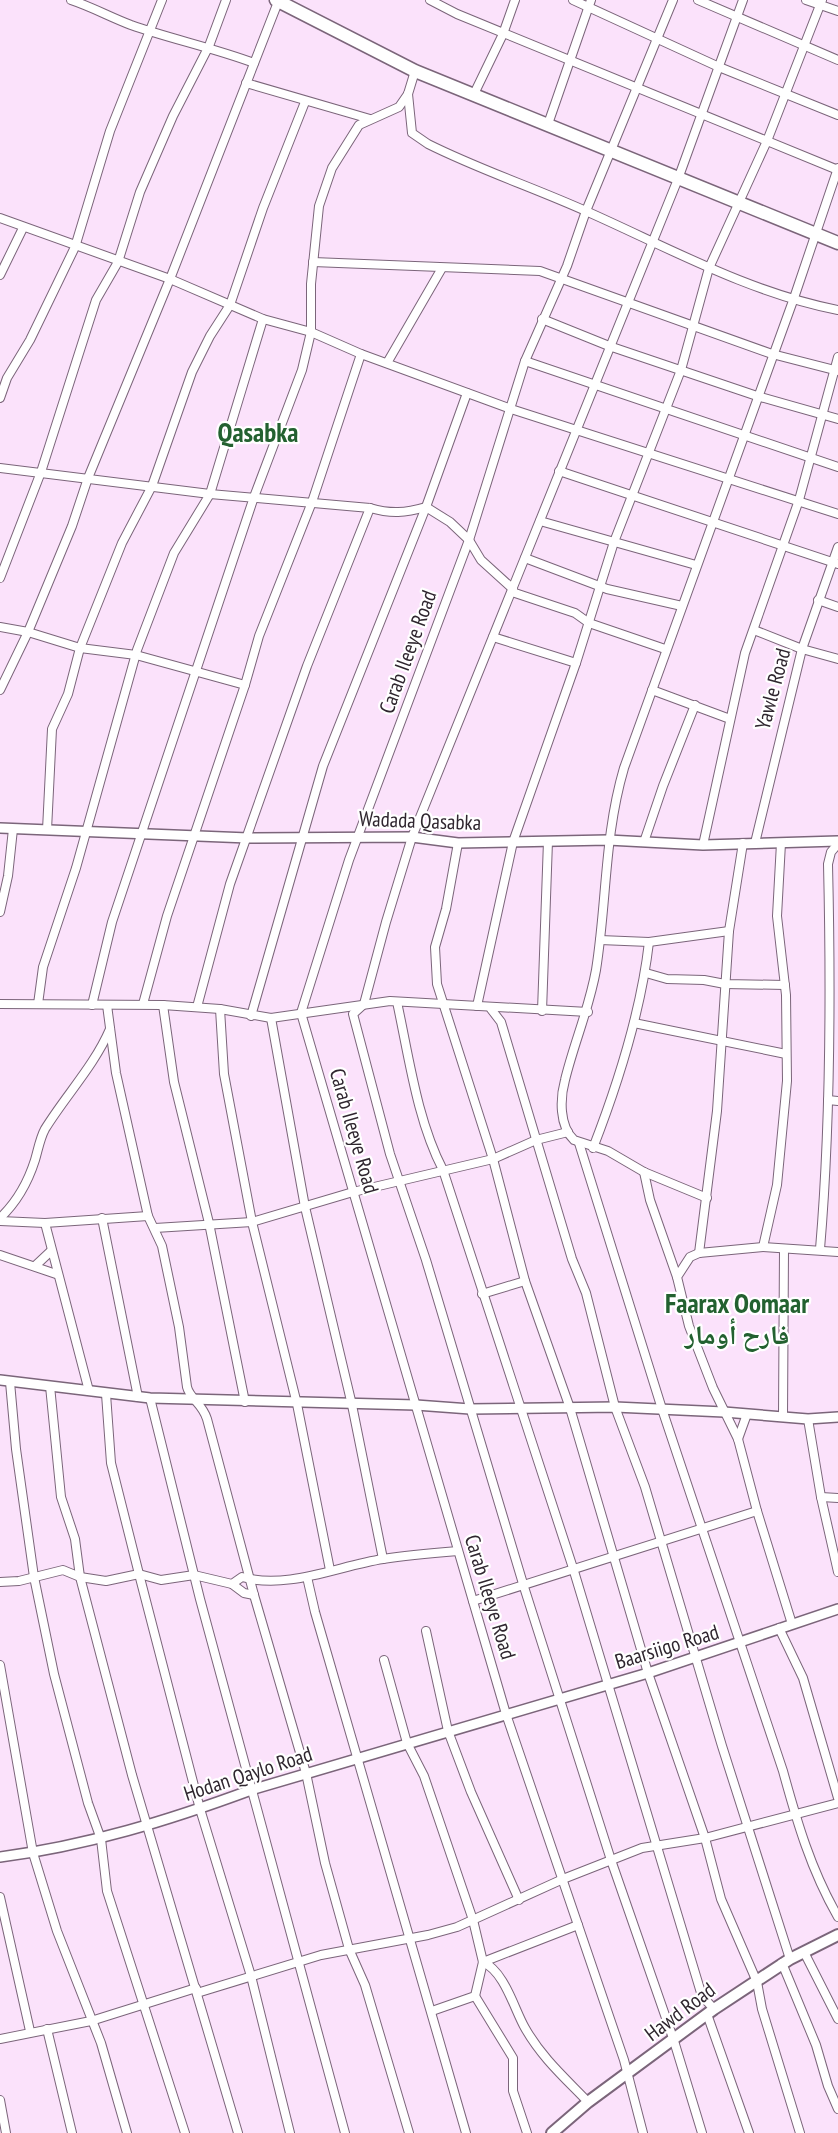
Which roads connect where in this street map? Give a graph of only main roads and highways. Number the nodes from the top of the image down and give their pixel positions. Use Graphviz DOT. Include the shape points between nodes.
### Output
graph roads {
  1 [pos="277,1"];
  2 [pos="838,243"];
  3 [pos="838,1935"];
  4 [pos="552,2133"];
  1 -- 2 [label="highway" via="415,71"];
  3 -- 4 [label="main road, Hawd Road" via="786,1961 710,2012"];
}
